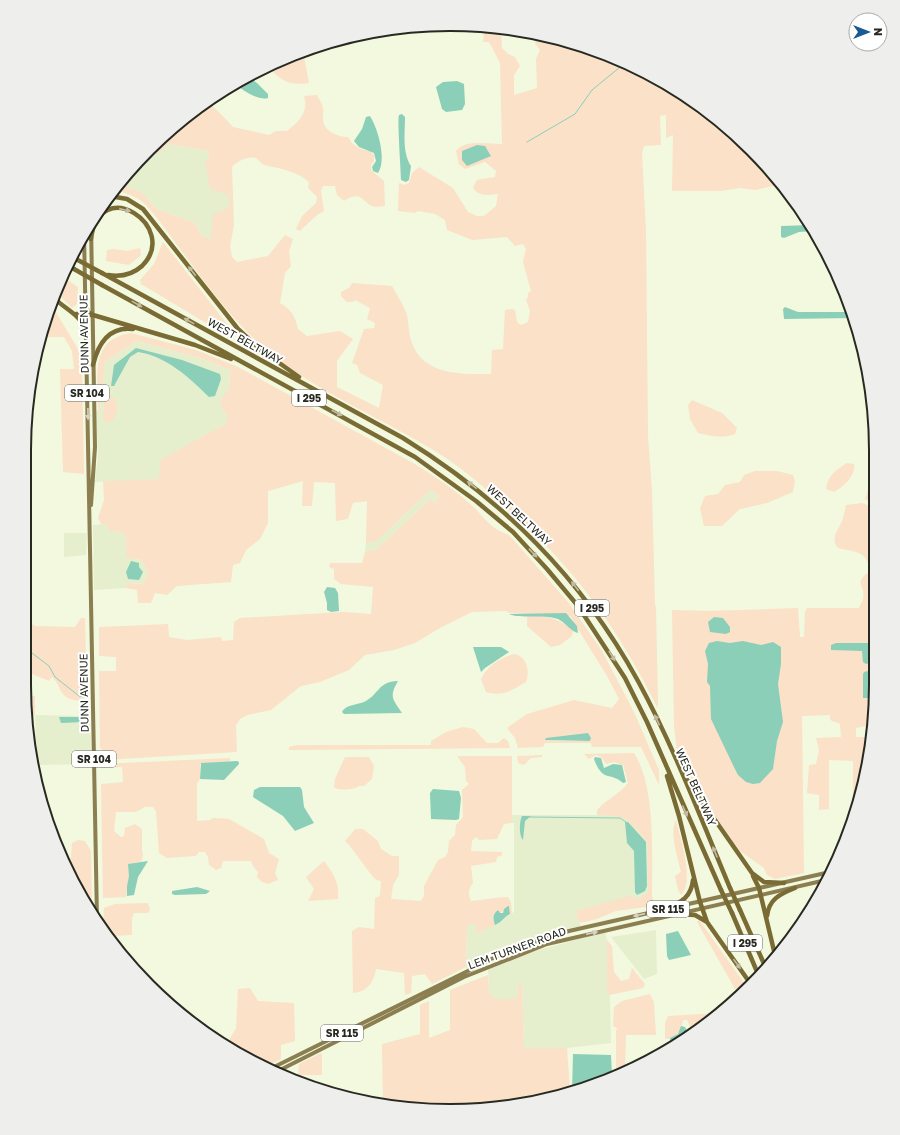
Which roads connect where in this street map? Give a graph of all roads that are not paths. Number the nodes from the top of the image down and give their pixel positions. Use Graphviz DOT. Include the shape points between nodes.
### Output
graph roads {
  1 [pos="116,197"];
  2 [pos="107,211"];
  3 [pos="93,231"];
  4 [pos="91,234"];
  5 [pos="91,239"];
  6 [pos="84,245"];
  7 [pos="77,259"];
  8 [pos="73,268"];
  9 [pos="102,273"];
  10 [pos="58,302"];
  11 [pos="85,305"];
  12 [pos="74,314"];
  13 [pos="86,315"];
  14 [pos="93,315"];
  15 [pos="86,329"];
  16 [pos="140,330"];
  17 [pos="93,365"];
  18 [pos="267,376"];
  19 [pos="322,393"];
  20 [pos="90,515"];
  21 [pos="667,742"];
  22 [pos="658,749"];
  23 [pos="752,873"];
  24 [pos="824,873"];
  25 [pos="694,879"];
  26 [pos="820,882"];
  27 [pos="784,883"];
  28 [pos="759,888"];
  29 [pos="795,888"];
  30 [pos="760,895"];
  31 [pos="700,902"];
  32 [pos="666,909"];
  33 [pos="702,909"];
  34 [pos="97,910"];
  35 [pos="675,914"];
  36 [pos="767,920"];
  37 [pos="707,922"];
  38 [pos="774,950"];
  39 [pos="491,959"];
  40 [pos="486,962"];
  41 [pos="763,963"];
  42 [pos="756,970"];
  43 [pos="747,979"];
  44 [pos="276,1066"];
  45 [pos="283,1069"];
  19 -- 1 [label="highway, one-way" via="271,358 238,329 143,209 127,199"];
  2 -- 9 [label="highway, one-way" via="113,208 135,213 145,221 152,238 146,261 138,269 123,276"];
  5 -- 3 [label="highway, one-way"];
  4 -- 5 [label="main road, DUNN AVENUE / SR 104"];
  5 -- 14 [label="main road, DUNN AVENUE / SR 104"];
  6 -- 11 [label="main road, DUNN AVENUE / SR 104"];
  7 -- 9 [label="highway, WEST BELTWAY / I 295, bridge"];
  8 -- 18 [label="highway, WEST BELTWAY / I 295, one-way, bridge"];
  19 -- 9 [label="highway, WEST BELTWAY / I 295, one-way"];
  10 -- 12 [label="highway"];
  11 -- 13 [label="main road, DUNN AVENUE / SR 104"];
  11 -- 14 [label="highway" via="88,312"];
  12 -- 13 [label="highway"];
  12 -- 15 [label="highway"];
  13 -- 14 [label="highway"];
  13 -- 15 [label="main road, DUNN AVENUE / SR 104"];
  14 -- 16 [label="highway"];
  14 -- 17 [label="main road, DUNN AVENUE / SR 104"];
  15 -- 20 [label="main road, DUNN AVENUE / SR 104, one-way"];
  16 -- 17 [label="highway" via="122,328 107,336 99,347"];
  16 -- 18 [label="highway" via="204,348"];
  17 -- 20 [label="main road, DUNN AVENUE / SR 104" via="95,455"];
  18 -- 22 [label="highway, WEST BELTWAY / I 295, one-way" via="415,457 476,501 513,532 558,581 596,631 632,692"];
  21 -- 19 [label="highway, WEST BELTWAY / I 295, one-way" via="638,681 606,628 568,577 526,532 448,467 403,438"];
  20 -- 34 [label="main road, DUNN AVENUE / SR 104"];
  21 -- 23 [label="highway" via="694,792"];
  41 -- 21 [label="highway, WEST BELTWAY / I 295, one-way, bridge"];
  22 -- 25 [label="highway" via="679,816"];
  22 -- 42 [label="highway, WEST BELTWAY / I 295, one-way, bridge"];
  23 -- 27 [label="highway" via="764,882"];
  23 -- 28 [label="highway"];
  24 -- 27 [label="main road, LEM TURNER ROAD / SR 115"];
  25 -- 31 [label="highway"];
  25 -- 32 [label="highway" via="686,899"];
  26 -- 29 [label="main road, LEM TURNER ROAD / SR 115"];
  27 -- 28 [label="main road, LEM TURNER ROAD / SR 115"];
  28 -- 30 [label="highway"];
  28 -- 31 [label="main road, LEM TURNER ROAD / SR 115"];
  29 -- 30 [label="main road, LEM TURNER ROAD / SR 115"];
  29 -- 36 [label="highway" via="775,897 769,906"];
  30 -- 33 [label="main road, LEM TURNER ROAD / SR 115"];
  30 -- 36 [label="highway"];
  31 -- 32 [label="main road, LEM TURNER ROAD / SR 115"];
  31 -- 33 [label="highway"];
  32 -- 39 [label="main road, LEM TURNER ROAD / SR 115, one-way" via="563,933"];
  33 -- 35 [label="main road, LEM TURNER ROAD / SR 115"];
  33 -- 37 [label="highway"];
  35 -- 37 [label="highway" via="695,915"];
  45 -- 35 [label="main road, LEM TURNER ROAD / SR 115, one-way" via="456,981 506,959 571,937"];
  36 -- 38 [label="highway"];
  37 -- 43 [label="highway, one-way"];
  40 -- 44 [label="main road, LEM TURNER ROAD / SR 115"];
}
